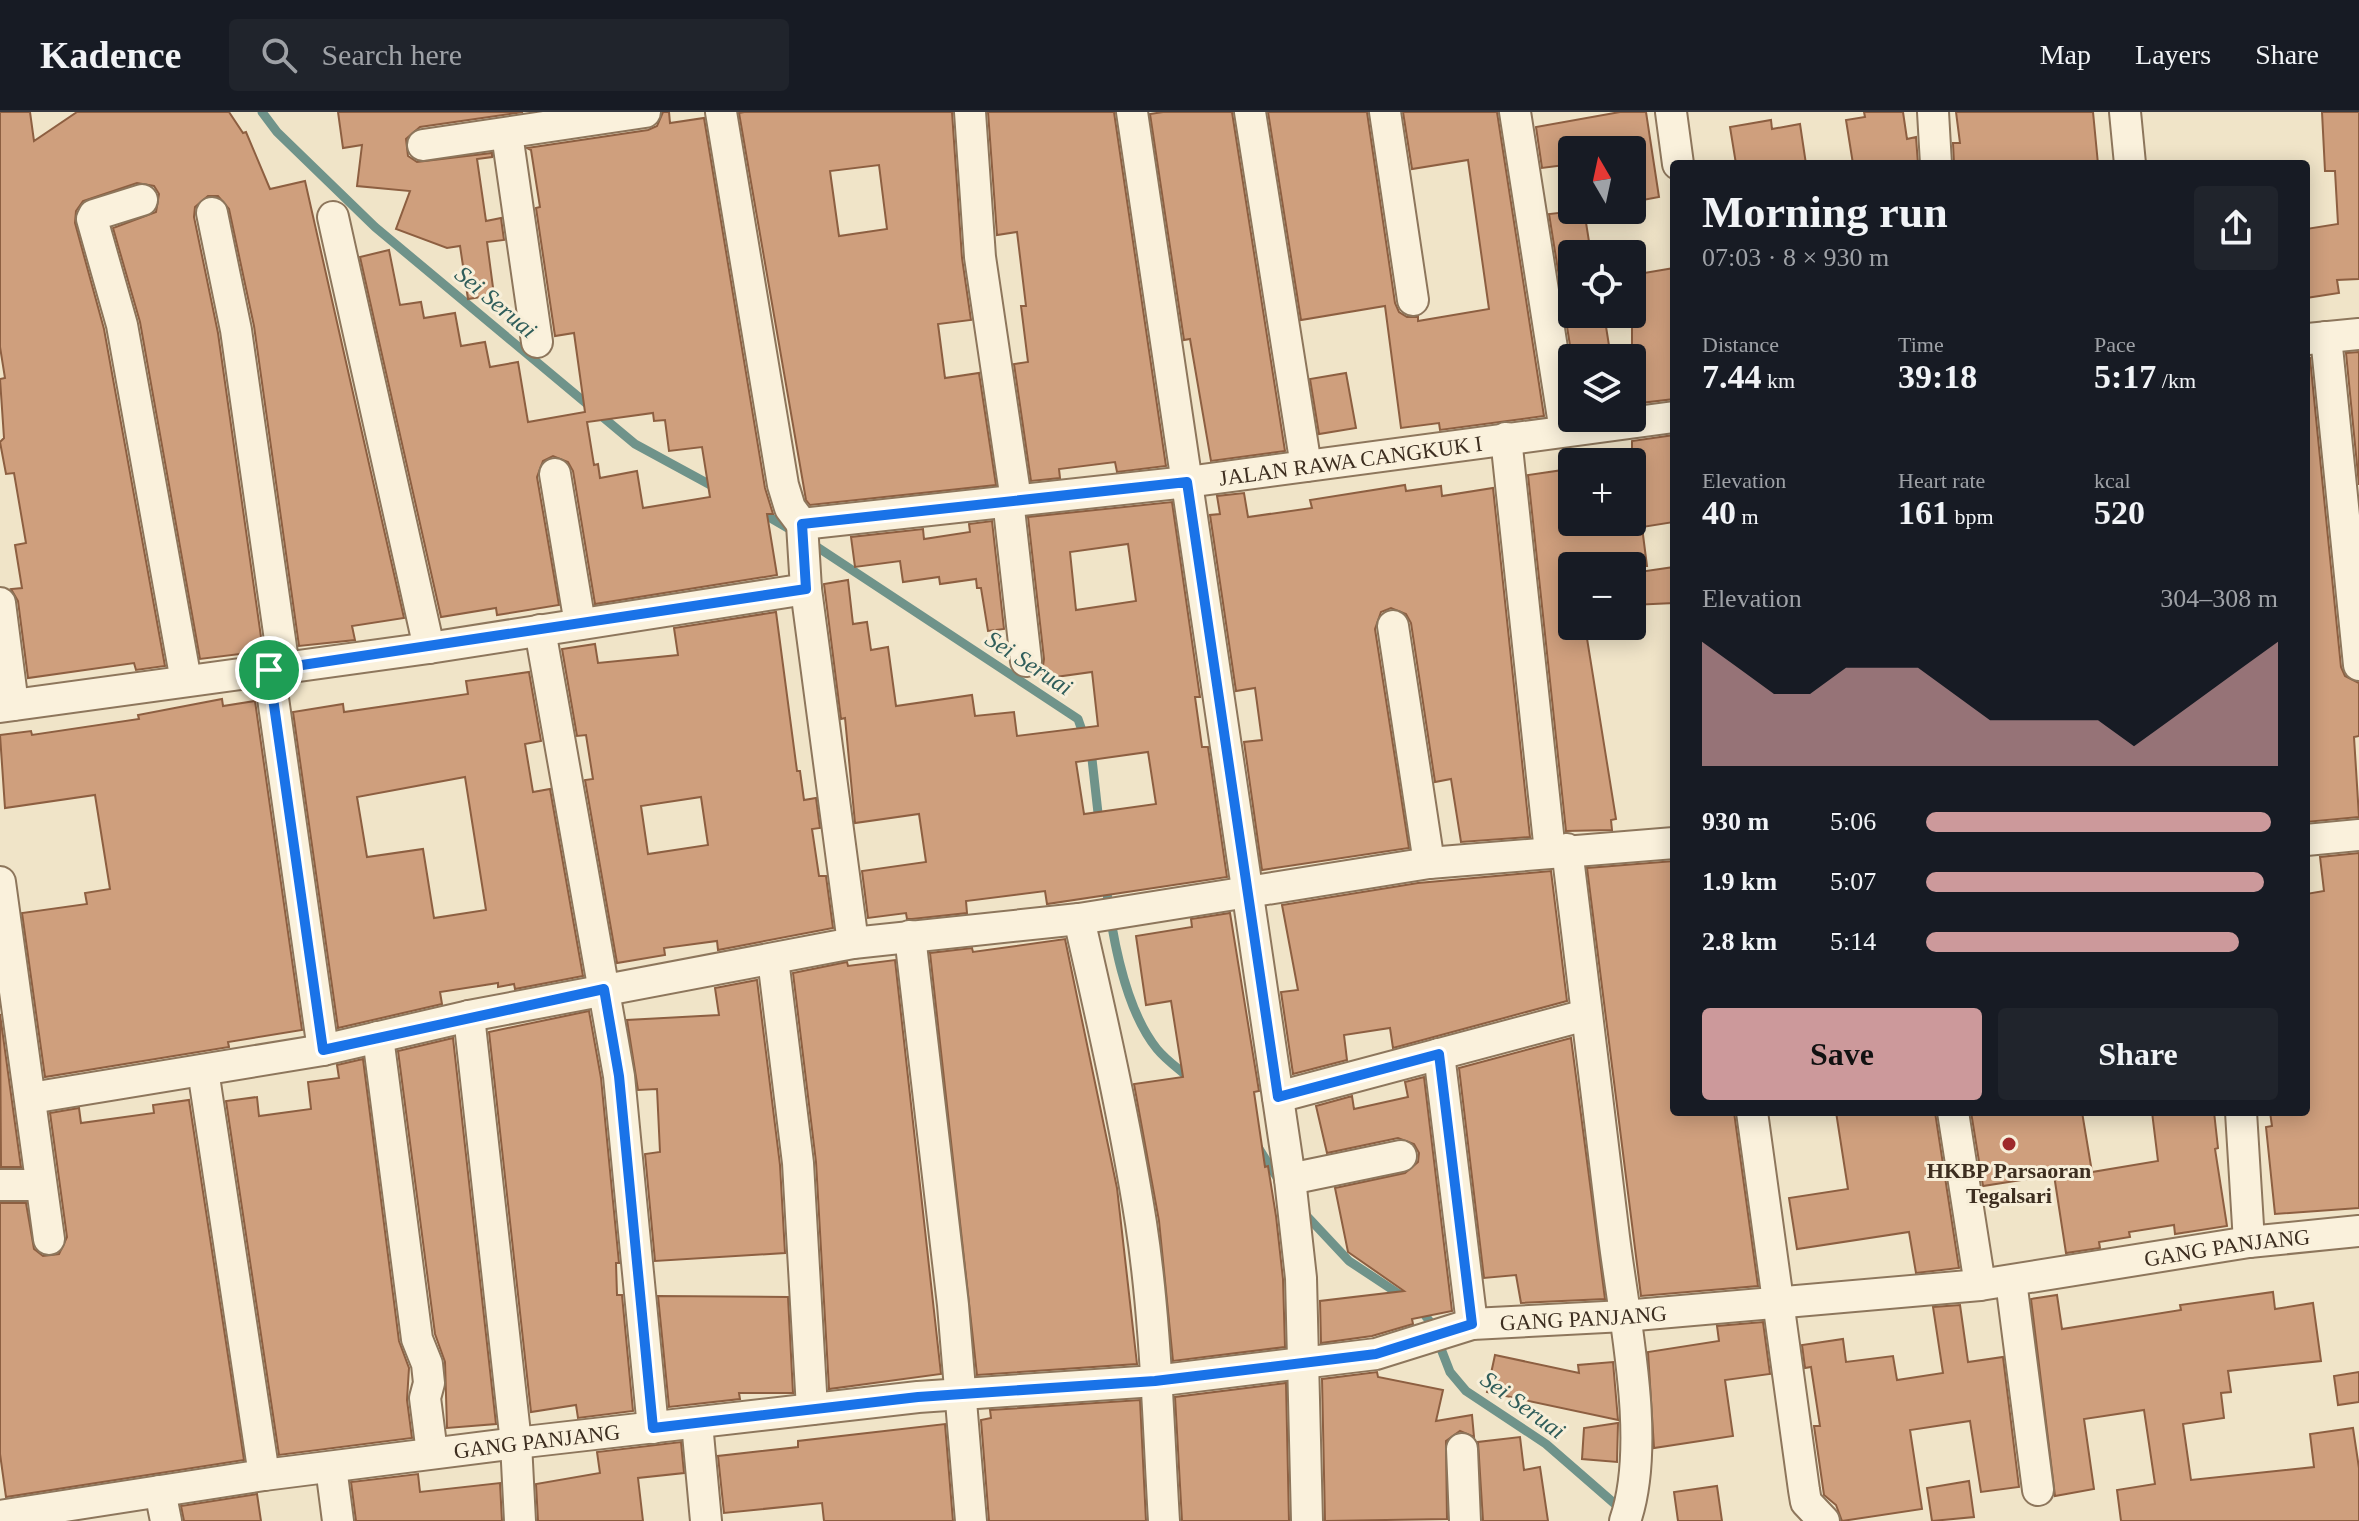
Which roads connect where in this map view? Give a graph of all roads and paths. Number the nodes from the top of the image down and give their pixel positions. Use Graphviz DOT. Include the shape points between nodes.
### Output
graph roads {
  1 [pos="645,112"];
  2 [pos="721,112"];
  3 [pos="970,112"];
  4 [pos="1132,112"];
  5 [pos="1250,112"];
  6 [pos="1385,112"];
  7 [pos="1515,112"];
  8 [pos="1671,112"];
  9 [pos="1933,112"];
  10 [pos="2125,112"];
  11 [pos="515,126"];
  12 [pos="423,145"];
  13 [pos="1677,160"];
  14 [pos="1936,160"];
  15 [pos="2130,160"];
  16 [pos="142,200"];
  17 [pos="212,213"];
  18 [pos="333,217"];
  19 [pos="1413,300"];
  20 [pos="2359,334"];
  21 [pos="2316,338"];
  22 [pos="537,342"];
  23 [pos="1558,386"];
  24 [pos="1670,418"];
  25 [pos="1646,421"];
  26 [pos="1558,432"];
  27 [pos="1506,438"];
  28 [pos="1306,466"];
  29 [pos="555,474"];
  30 [pos="1187,482"];
  31 [pos="1012,500"];
  32 [pos="803,534"];
  33 [pos="806,589"];
  34 [pos="0,603"];
  35 [pos="580,624"];
  36 [pos="1393,626"];
  37 [pos="540,630"];
  38 [pos="429,648"];
  39 [pos="1026,661"];
  40 [pos="2359,665"];
  41 [pos="277,669"];
  42 [pos="186,681"];
  43 [pos="7,706"];
  44 [pos="2359,835"];
  45 [pos="2310,840"];
  46 [pos="1670,843"];
  47 [pos="1559,850"];
  48 [pos="1429,863"];
  49 [pos="0,882"];
  50 [pos="1247,892"];
  51 [pos="1085,917"];
  52 [pos="910,936"];
  53 [pos="853,943"];
  54 [pos="773,959"];
  55 [pos="604,989"];
  56 [pos="1586,1015"];
  57 [pos="469,1016"];
  58 [pos="378,1037"];
  59 [pos="323,1050"];
  60 [pos="1439,1054"];
  61 [pos="203,1070"];
  62 [pos="1278,1097"];
  63 [pos="31,1098"];
  64 [pos="1753,1116"];
  65 [pos="1954,1116"];
  66 [pos="2241,1116"];
  67 [pos="1401,1156"];
  68 [pos="1290,1184"];
  69 [pos="0,1185"];
  70 [pos="41,1185"];
  71 [pos="2359,1231"];
  72 [pos="49,1239"];
  73 [pos="2249,1242"];
  74 [pos="2011,1281"];
  75 [pos="1980,1285"];
  76 [pos="1779,1304"];
  77 [pos="1624,1316"];
  78 [pos="1447,1331"];
  79 [pos="1303,1363"];
  80 [pos="1155,1381"];
  81 [pos="962,1394"];
  82 [pos="812,1409"];
  83 [pos="697,1423"];
  84 [pos="653,1428"];
  85 [pos="516,1443"];
  86 [pos="1462,1449"];
  87 [pos="432,1453"];
  88 [pos="331,1467"];
  89 [pos="264,1475"];
  90 [pos="2038,1490"];
  91 [pos="160,1491"];
  92 [pos="1629,1511"];
  93 [pos="0,1516"];
  94 [pos="36,1516"];
  95 [pos="166,1521"];
  96 [pos="338,1521"];
  97 [pos="520,1521"];
  98 [pos="706,1521"];
  99 [pos="971,1521"];
  100 [pos="1164,1521"];
  101 [pos="1307,1521"];
  102 [pos="1465,1521"];
  103 [pos="1824,1521"];
  1 -- 11 [label="street"];
  2 -- 32 [label="street" via="783,485"];
  3 -- 31 [label="street" via="980,257"];
  4 -- 30 [label="street"];
  5 -- 28 [label="street"];
  6 -- 19 [label="street"];
  7 -- 23 [label="street"];
  8 -- 13 [label="street"];
  9 -- 14 [label="street"];
  10 -- 15 [label="street"];
  11 -- 12 [label="street"];
  11 -- 22 [label="street"];
  16 -- 42 [label="street" via="92,219 122,325"];
  17 -- 41 [label="street" via="236,330"];
  18 -- 38 [label="street"];
  20 -- 21 [label="street"];
  21 -- 40 [label="street"];
  24 -- 25 [label="street, JALAN RAWA CANGKUK I"];
  26 -- 27 [label="street, JALAN RAWA CANGKUK I"];
  27 -- 28 [label="street, JALAN RAWA CANGKUK I"];
  27 -- 47 [label="street"];
  28 -- 30 [label="street, JALAN RAWA CANGKUK I"];
  29 -- 35 [label="street"];
  30 -- 31 [label="street, JALAN RAWA CANGKUK I"];
  30 -- 50 [label="street"];
  31 -- 32 [label="street, JALAN RAWA CANGKUK I"];
  31 -- 39 [label="street"];
  32 -- 33 [label="street"];
  33 -- 35 [label="street"];
  33 -- 53 [label="street"];
  34 -- 43 [label="street"];
  35 -- 37 [label="street"];
  36 -- 48 [label="street"];
  37 -- 38 [label="street"];
  37 -- 55 [label="street"];
  38 -- 41 [label="street"];
  41 -- 42 [label="street"];
  41 -- 59 [label="street"];
  42 -- 43 [label="street"];
  44 -- 45 [label="street"];
  46 -- 47 [label="street"];
  47 -- 48 [label="street"];
  47 -- 56 [label="street"];
  48 -- 50 [label="street"];
  49 -- 63 [label="street"];
  50 -- 51 [label="street"];
  50 -- 62 [label="street"];
  51 -- 52 [label="street"];
  51 -- 80 [label="street" via="1141,1224"];
  52 -- 53 [label="street"];
  52 -- 81 [label="street"];
  53 -- 54 [label="street"];
  54 -- 55 [label="street"];
  54 -- 82 [label="street" via="798,1163"];
  55 -- 57 [label="street"];
  55 -- 84 [label="street" via="619,1076"];
  56 -- 60 [label="street"];
  56 -- 77 [label="street"];
  57 -- 58 [label="street"];
  57 -- 85 [label="street"];
  58 -- 59 [label="street"];
  58 -- 87 [label="street" via="417,1339 427,1364"];
  59 -- 61 [label="street"];
  60 -- 62 [label="street"];
  60 -- 78 [label="street"];
  61 -- 63 [label="street"];
  61 -- 89 [label="street"];
  62 -- 68 [label="street"];
  63 -- 70 [label="street"];
  64 -- 76 [label="street"];
  65 -- 75 [label="street"];
  66 -- 73 [label="street"];
  67 -- 68 [label="street"];
  68 -- 79 [label="street"];
  69 -- 70 [label="street"];
  70 -- 72 [label="street"];
  71 -- 73 [label="street, GANG PANJANG"];
  73 -- 74 [label="street, GANG PANJANG"];
  74 -- 75 [label="street, GANG PANJANG"];
  74 -- 90 [label="street"];
  75 -- 76 [label="street, GANG PANJANG"];
  76 -- 77 [label="street, GANG PANJANG"];
  76 -- 103 [label="street" via="1806,1502"];
  77 -- 78 [label="street, GANG PANJANG"];
  77 -- 92 [label="street" via="1635,1425"];
  78 -- 79 [label="street, GANG PANJANG" via="1376,1354"];
  79 -- 80 [label="street, GANG PANJANG"];
  79 -- 101 [label="street"];
  80 -- 81 [label="street, GANG PANJANG"];
  80 -- 100 [label="street"];
  81 -- 82 [label="street, GANG PANJANG"];
  81 -- 99 [label="street"];
  82 -- 83 [label="street, GANG PANJANG"];
  83 -- 84 [label="street, GANG PANJANG"];
  83 -- 98 [label="street"];
  84 -- 85 [label="street, GANG PANJANG"];
  85 -- 87 [label="street, GANG PANJANG"];
  85 -- 97 [label="street"];
  86 -- 102 [label="street"];
  87 -- 88 [label="street, GANG PANJANG"];
  88 -- 89 [label="street, GANG PANJANG"];
  88 -- 96 [label="street"];
  89 -- 91 [label="street, GANG PANJANG"];
  91 -- 94 [label="street, GANG PANJANG"];
  91 -- 95 [label="street"];
  93 -- 94 [label="street, GANG PANJANG"];
}
